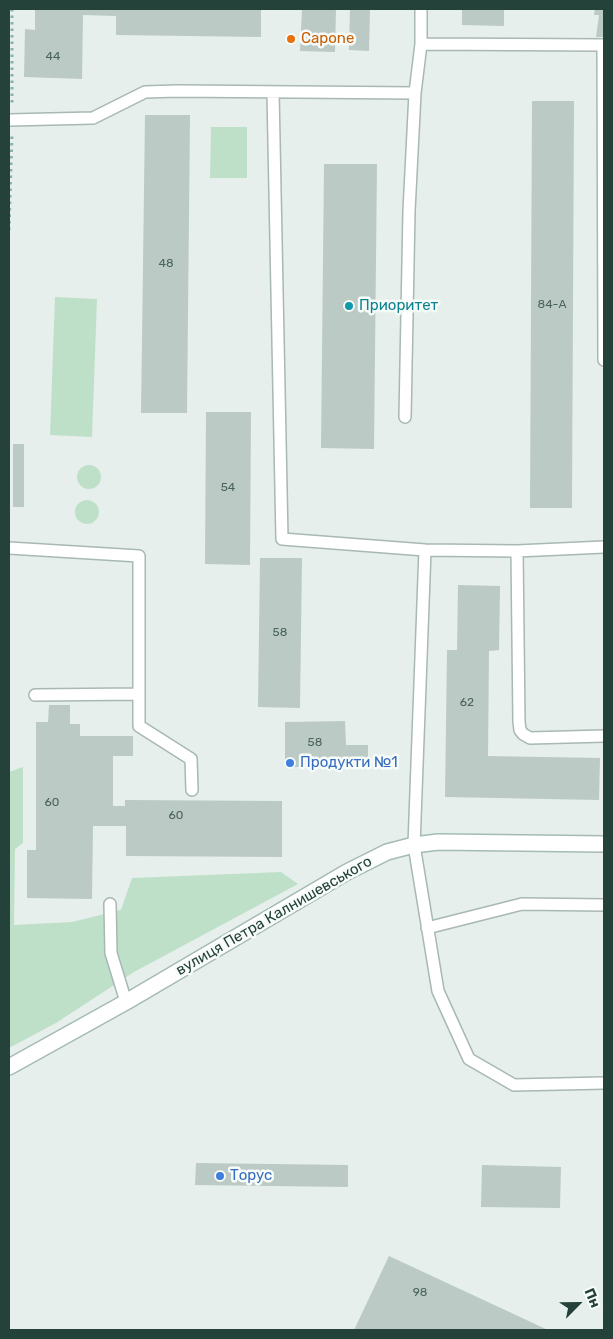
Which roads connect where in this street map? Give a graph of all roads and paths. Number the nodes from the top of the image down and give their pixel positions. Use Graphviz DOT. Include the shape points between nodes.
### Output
graph roads {
  1 [pos="12,9"];
  2 [pos="421,9"];
  3 [pos="421,44"];
  4 [pos="274,92"];
  5 [pos="415,93"];
  6 [pos="11,120"];
  7 [pos="9,230"];
  8 [pos="604,360"];
  9 [pos="405,417"];
  10 [pos="604,547"];
  11 [pos="9,548"];
  12 [pos="425,550"];
  13 [pos="516,551"];
  14 [pos="139,694"];
  15 [pos="35,695"];
  16 [pos="604,736"];
  17 [pos="192,790"];
  18 [pos="604,844"];
  19 [pos="414,845"];
  20 [pos="110,904"];
  21 [pos="604,905"];
  22 [pos="427,928"];
  23 [pos="126,1002"];
  24 [pos="24,1058"];
  25 [pos="9,1062"];
  26 [pos="9,1067"];
  27 [pos="604,1083"];
  1 -- 6 [label="path"];
  2 -- 3 [label="lane"];
  3 -- 5 [label="lane"];
  3 -- 8 [label="lane" via="603,45"];
  4 -- 5 [label="lane"];
  4 -- 6 [label="lane" via="145,92 92,118"];
  4 -- 12 [label="lane" via="282,539"];
  5 -- 9 [label="lane" via="408,211"];
  6 -- 7 [label="path"];
  10 -- 13 [label="lane"];
  11 -- 14 [label="lane" via="139,556"];
  12 -- 13 [label="lane"];
  12 -- 19 [label="lane"];
  13 -- 16 [label="lane" via="520,730 530,738"];
  14 -- 15 [label="lane"];
  14 -- 17 [label="lane" via="139,726 191,759"];
  18 -- 19 [label="main road, вулиця Петра Калнишевського" via="438,842"];
  19 -- 22 [label="lane"];
  19 -- 23 [label="main road, вулиця Петра Калнишевського" via="387,852 347,872"];
  20 -- 23 [label="lane" via="111,953"];
  21 -- 22 [label="lane" via="522,904"];
  22 -- 27 [label="lane" via="438,991 469,1059 514,1085"];
  23 -- 24 [label="main road, вулиця Петра Калнишевського"];
  24 -- 25 [label="main road, вулиця Петра Калнишевського"];
  24 -- 26 [label="main road, вулиця Петра Калнишевського"];
}
